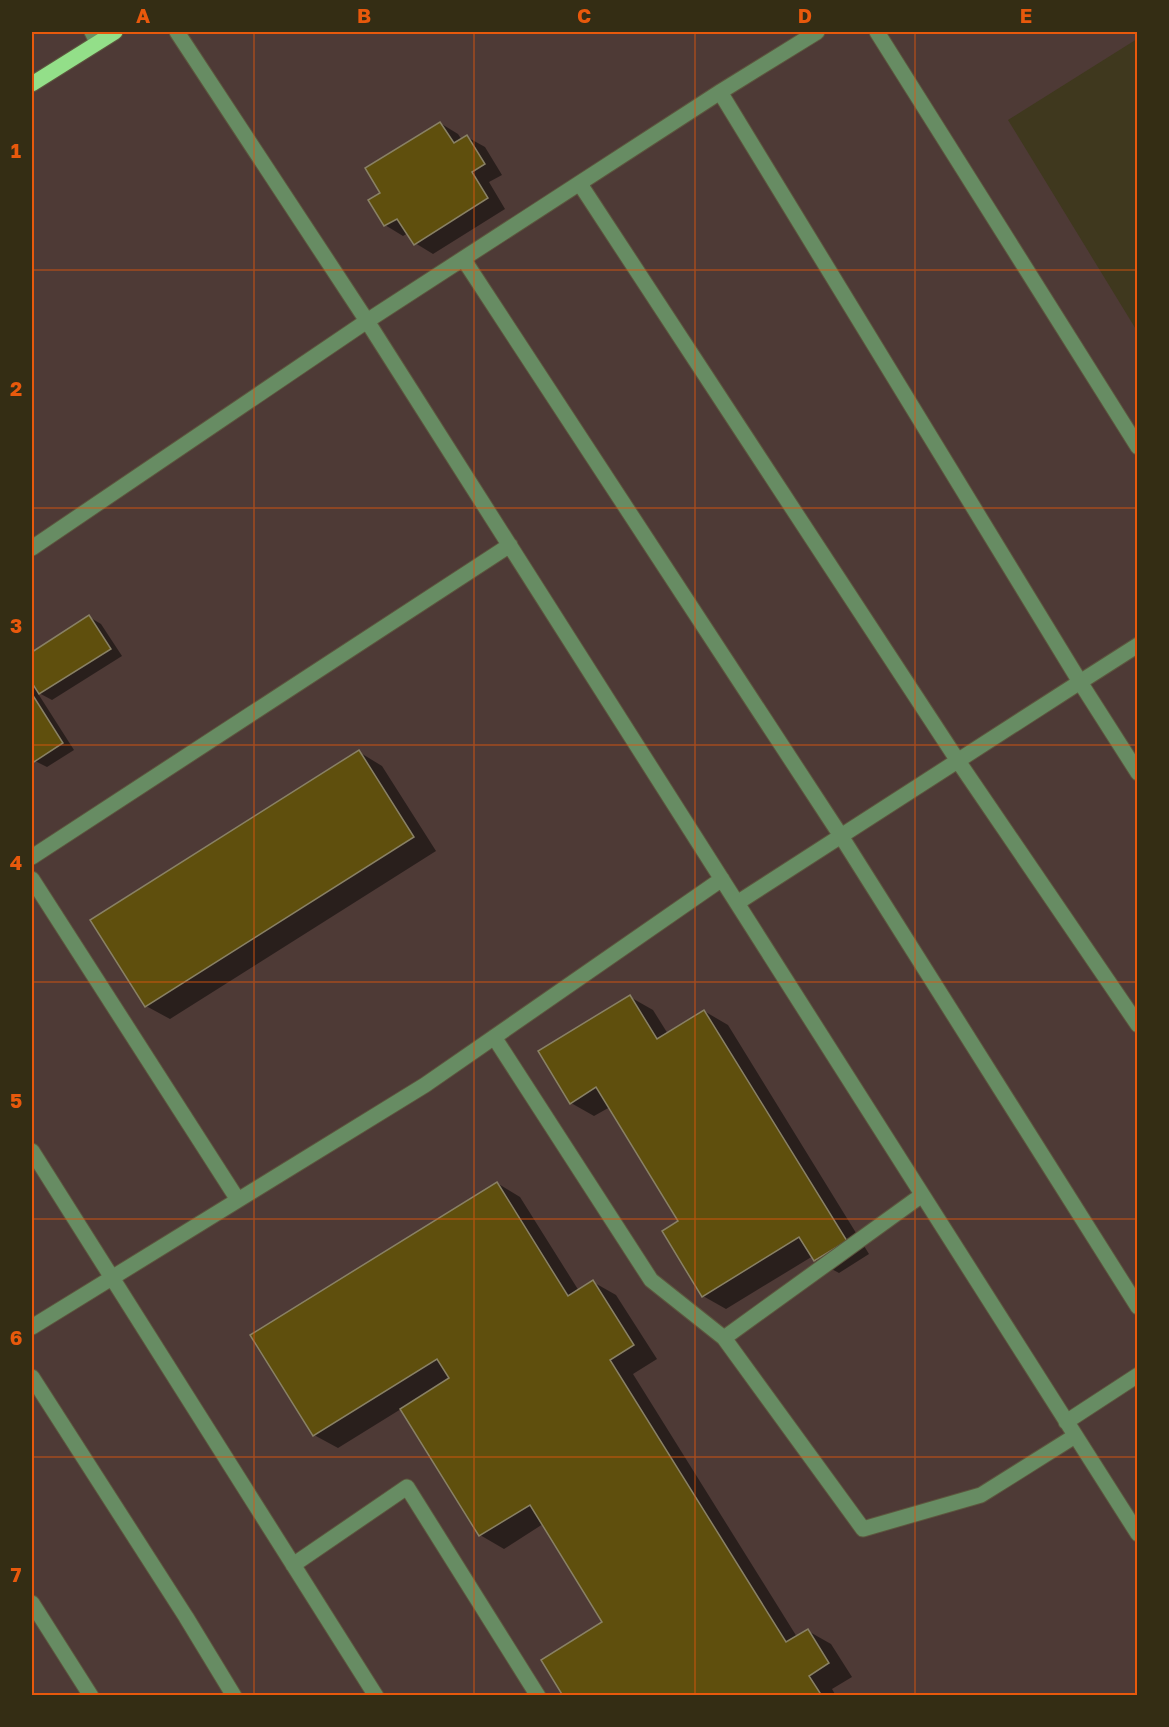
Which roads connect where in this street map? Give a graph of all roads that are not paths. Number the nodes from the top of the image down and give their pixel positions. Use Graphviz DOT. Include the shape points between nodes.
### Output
graph roads {
  1 [pos="115,32"];
  2 [pos="177,32"];
  3 [pos="817,32"];
  4 [pos="877,32"];
  5 [pos="95,37"];
  6 [pos="32,84"];
  7 [pos="720,92"];
  8 [pos="580,184"];
  9 [pos="464,260"];
  10 [pos="367,321"];
  11 [pos="1137,447"];
  12 [pos="510,545"];
  13 [pos="32,548"];
  14 [pos="1137,645"];
  15 [pos="1080,682"];
  16 [pos="958,761"];
  17 [pos="1137,773"];
  18 [pos="841,836"];
  19 [pos="32,857"];
  20 [pos="32,879"];
  21 [pos="722,879"];
  22 [pos="736,903"];
  23 [pos="1137,1025"];
  24 [pos="494,1037"];
  25 [pos="32,1151"];
  26 [pos="922,1195"];
  27 [pos="238,1200"];
  28 [pos="112,1278"];
  29 [pos="1137,1307"];
  30 [pos="32,1327"];
  31 [pos="724,1338"];
  32 [pos="1137,1375"];
  33 [pos="32,1377"];
  34 [pos="1066,1422"];
  35 [pos="1075,1436"];
  36 [pos="1137,1534"];
  37 [pos="293,1565"];
  38 [pos="32,1603"];
  39 [pos="91,1695"];
  40 [pos="234,1695"];
  41 [pos="376,1695"];
  42 [pos="538,1695"];
  1 -- 5 [label="main road"];
  2 -- 10 [label="lane"];
  3 -- 7 [label="lane"];
  4 -- 11 [label="lane"];
  5 -- 6 [label="main road"];
  7 -- 8 [label="lane"];
  7 -- 15 [label="lane"];
  8 -- 9 [label="lane"];
  8 -- 16 [label="lane"];
  9 -- 10 [label="lane"];
  9 -- 18 [label="lane"];
  10 -- 12 [label="lane"];
  10 -- 13 [label="lane"];
  12 -- 19 [label="lane"];
  12 -- 21 [label="lane"];
  14 -- 15 [label="lane"];
  15 -- 16 [label="lane"];
  15 -- 17 [label="lane"];
  16 -- 18 [label="lane"];
  16 -- 23 [label="lane"];
  18 -- 22 [label="lane"];
  18 -- 29 [label="lane"];
  20 -- 27 [label="lane"];
  21 -- 22 [label="lane"];
  21 -- 24 [label="lane"];
  22 -- 26 [label="lane"];
  24 -- 27 [label="lane" via="425,1085"];
  24 -- 31 [label="lane" via="651,1280"];
  25 -- 28 [label="lane"];
  26 -- 31 [label="lane"];
  26 -- 34 [label="lane"];
  27 -- 28 [label="lane"];
  28 -- 30 [label="lane"];
  28 -- 37 [label="lane"];
  31 -- 35 [label="lane" via="863,1529 981,1495"];
  32 -- 34 [label="lane"];
  33 -- 40 [label="lane"];
  34 -- 35 [label="lane"];
  35 -- 36 [label="lane"];
  37 -- 41 [label="lane"];
  37 -- 42 [label="lane" via="407,1487"];
  38 -- 39 [label="lane"];
}
